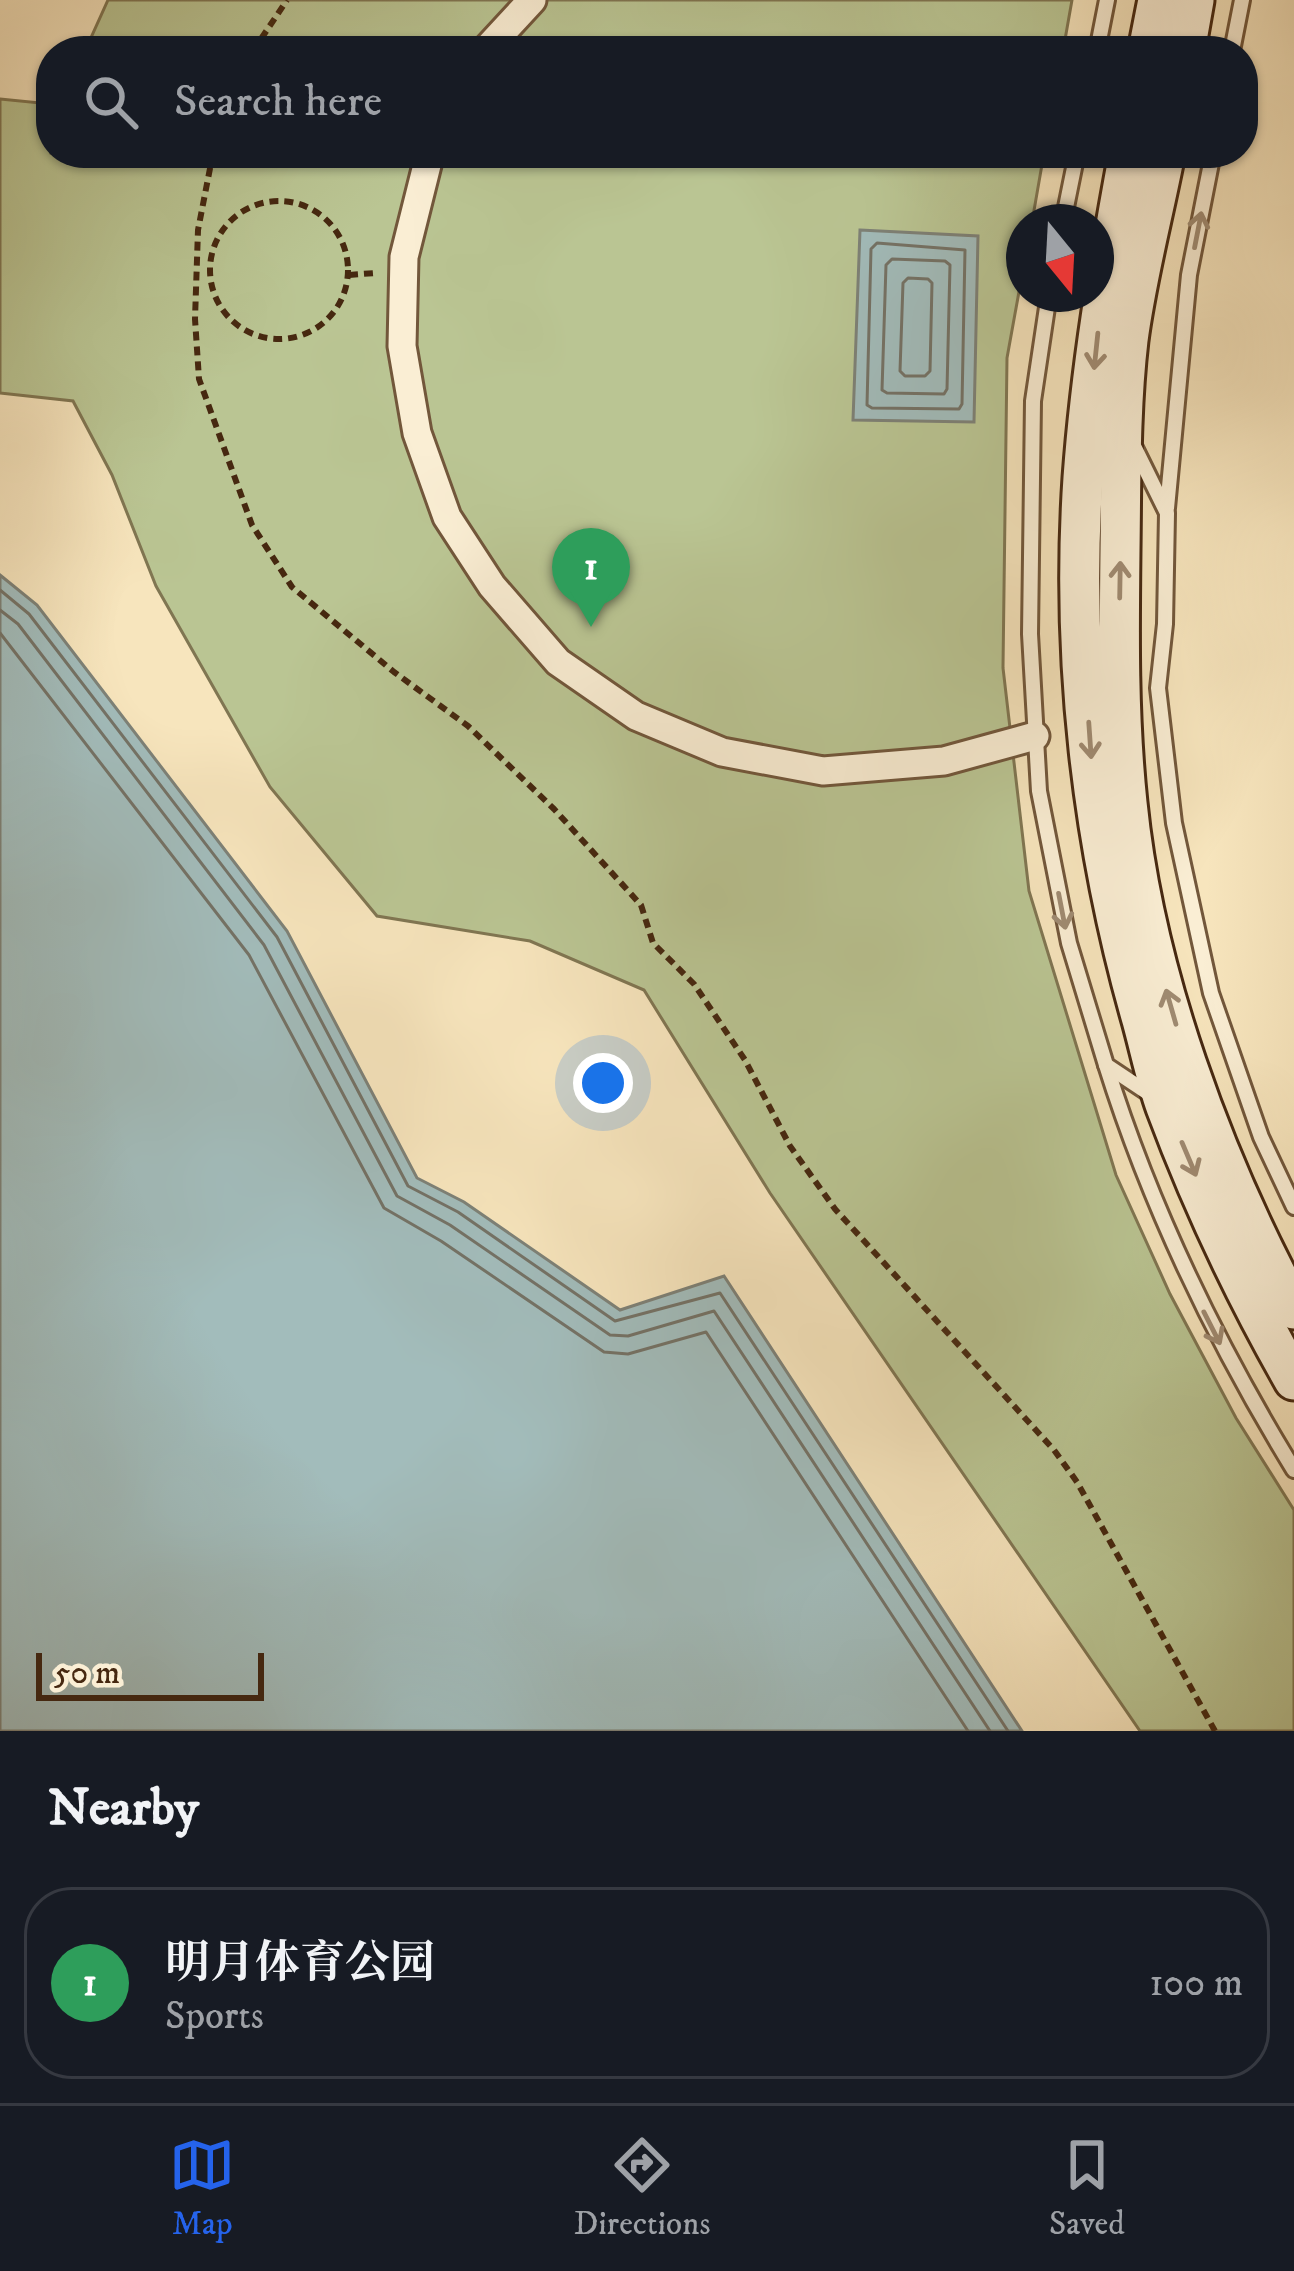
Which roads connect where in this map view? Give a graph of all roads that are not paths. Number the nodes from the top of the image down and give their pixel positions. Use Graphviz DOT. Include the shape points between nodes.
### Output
graph roads {
  1 [pos="532,0"];
  2 [pos="1107,0"];
  3 [pos="1158,0"];
  4 [pos="1194,0"];
  5 [pos="1242,0"];
  6 [pos="499,36"];
  7 [pos="1100,36"];
  8 [pos="1151,36"];
  9 [pos="1188,36"];
  10 [pos="1235,36"];
  11 [pos="426,168"];
  12 [pos="1074,168"];
  13 [pos="1126,168"];
  14 [pos="1162,168"];
  15 [pos="1210,168"];
  16 [pos="1067,204"];
  17 [pos="1046,312"];
  18 [pos="1124,426"];
  19 [pos="1167,513"];
  20 [pos="1035,736"];
  21 [pos="1106,1065"];
  22 [pos="1166,1106"];
  23 [pos="1294,1207"];
  24 [pos="1294,1309"];
  25 [pos="1294,1380"];
  26 [pos="1294,1470"];
  1 -- 6 [label="street"];
  2 -- 7 [label="lane"];
  3 -- 8 [label="street"];
  4 -- 9 [label="street"];
  5 -- 10 [label="lane"];
  11 -- 20 [label="street" via="404,257 402,346 417,433 447,518 558,662 635,716 722,752 823,771 944,761"];
  12 -- 16 [label="lane"];
  13 -- 22 [label="street, one-way" via="1101,303 1085,459 1082,642 1095,814"];
  14 -- 18 [label="street" via="1128,340"];
  19 -- 15 [label="lane, one-way" via="1189,274"];
  17 -- 20 [label="lane" via="1033,401"];
  18 -- 19 [label="lane"];
  24 -- 18 [label="street, one-way" via="1249,1226 1187,1064 1149,928 1118,695"];
  19 -- 23 [label="lane" via="1158,688 1174,823 1211,993"];
  20 -- 21 [label="lane, one-way" via="1069,943"];
  21 -- 22 [label="lane"];
  21 -- 26 [label="lane, one-way" via="1169,1238"];
  22 -- 25 [label="street, one-way"];
}
